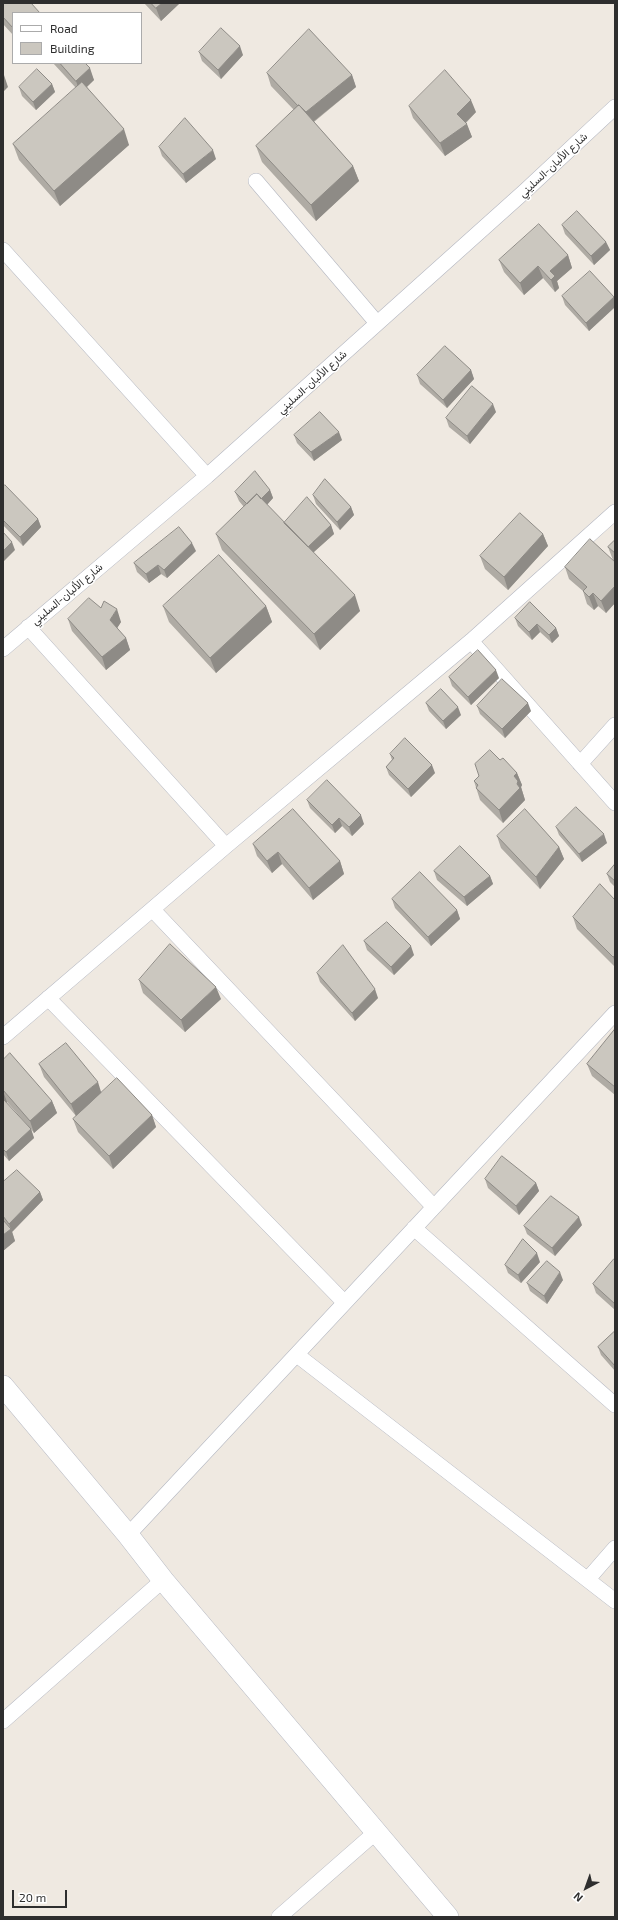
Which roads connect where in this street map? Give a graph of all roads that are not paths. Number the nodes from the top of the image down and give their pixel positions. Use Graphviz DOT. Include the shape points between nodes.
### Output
graph roads {
  1 [pos="615,107"];
  2 [pos="256,181"];
  3 [pos="3,250"];
  4 [pos="377,323"];
  5 [pos="207,476"];
  6 [pos="615,512"];
  7 [pos="28,627"];
  8 [pos="470,641"];
  9 [pos="3,649"];
  10 [pos="615,725"];
  11 [pos="580,764"];
  12 [pos="615,803"];
  13 [pos="226,846"];
  14 [pos="153,910"];
  15 [pos="48,998"];
  16 [pos="615,1014"];
  17 [pos="3,1037"];
  18 [pos="434,1207"];
  19 [pos="414,1228"];
  20 [pos="344,1302"];
  21 [pos="297,1355"];
  22 [pos="3,1386"];
  23 [pos="615,1405"];
  24 [pos="128,1535"];
  25 [pos="615,1548"];
  26 [pos="588,1579"];
  27 [pos="163,1580"];
  28 [pos="615,1601"];
  29 [pos="3,1721"];
  30 [pos="376,1832"];
  31 [pos="279,1917"];
  32 [pos="448,1917"];
  1 -- 4 [label="street, شارع الألبان-السليني"];
  2 -- 4 [label="street"];
  3 -- 5 [label="street"];
  4 -- 5 [label="street, شارع الألبان-السليني"];
  5 -- 7 [label="street, شارع الألبان-السليني"];
  6 -- 8 [label="street"];
  7 -- 9 [label="street, شارع الألبان-السليني"];
  7 -- 13 [label="street"];
  8 -- 11 [label="street"];
  8 -- 13 [label="street"];
  10 -- 11 [label="street"];
  11 -- 12 [label="street"];
  13 -- 14 [label="street"];
  14 -- 15 [label="street"];
  14 -- 18 [label="street"];
  15 -- 17 [label="street"];
  15 -- 20 [label="street"];
  16 -- 18 [label="street"];
  18 -- 19 [label="street"];
  19 -- 20 [label="street"];
  19 -- 23 [label="street"];
  20 -- 21 [label="street"];
  21 -- 24 [label="street"];
  21 -- 26 [label="street"];
  22 -- 24 [label="street"];
  24 -- 27 [label="street"];
  25 -- 26 [label="street"];
  26 -- 28 [label="street"];
  27 -- 29 [label="street"];
  27 -- 30 [label="street"];
  30 -- 31 [label="street"];
  30 -- 32 [label="street"];
}
